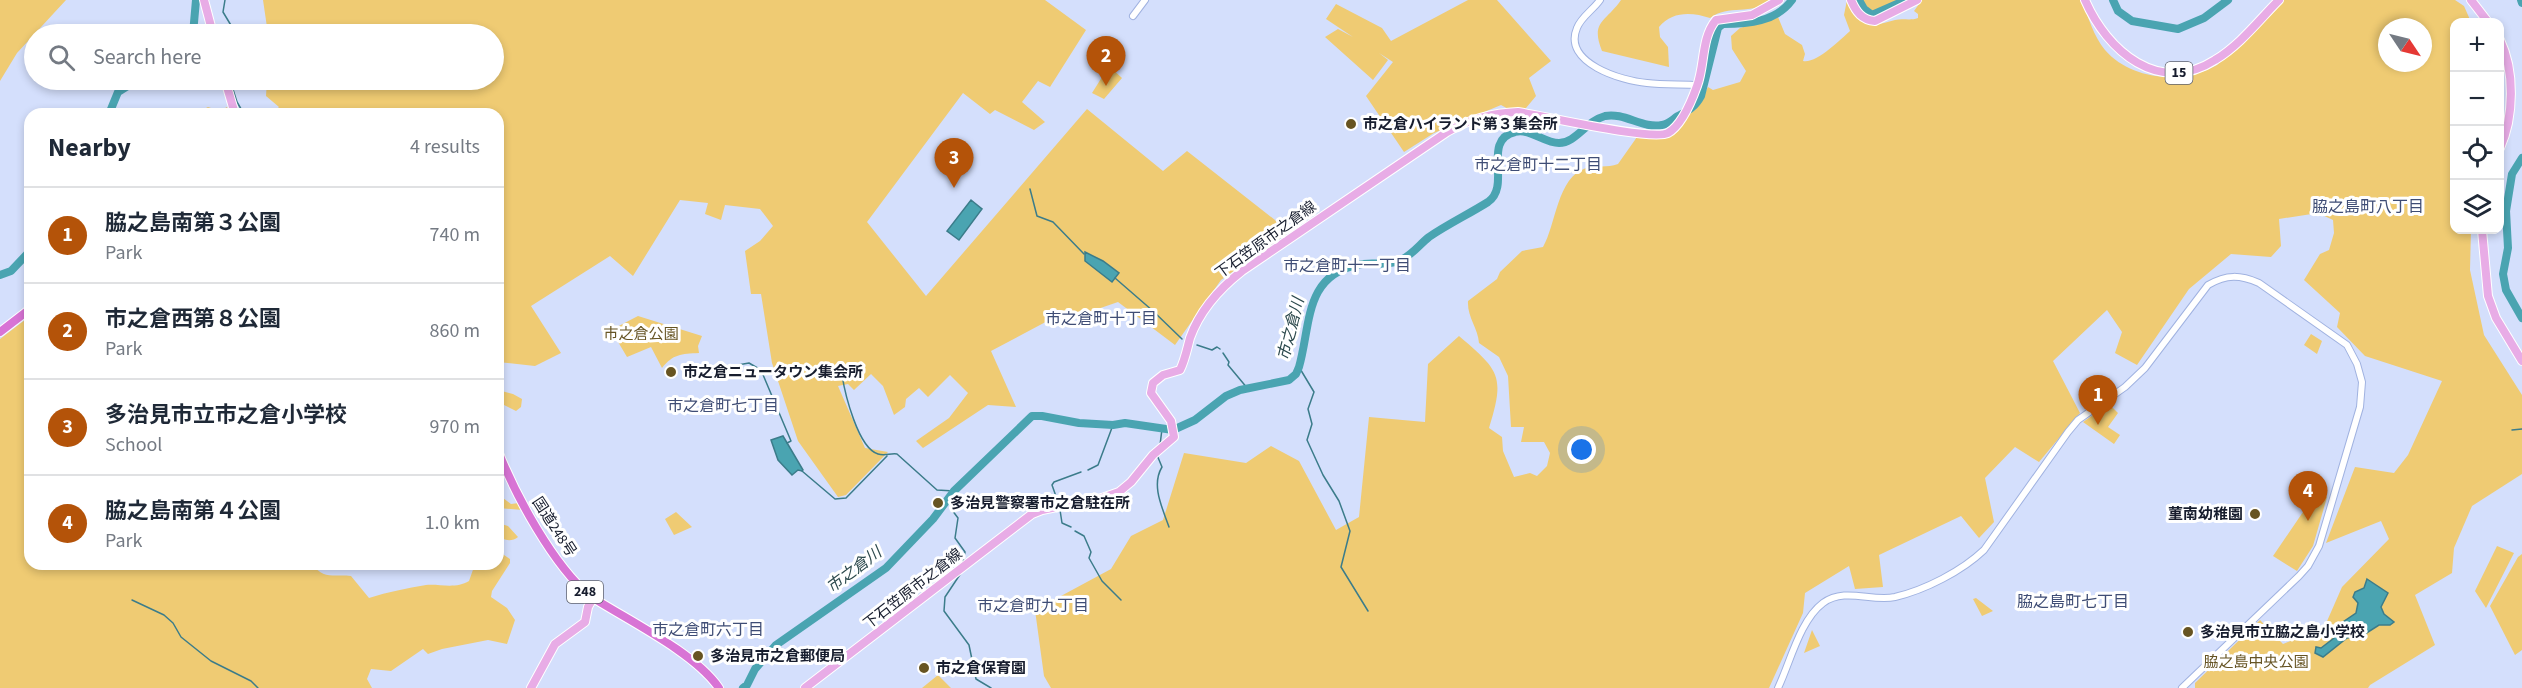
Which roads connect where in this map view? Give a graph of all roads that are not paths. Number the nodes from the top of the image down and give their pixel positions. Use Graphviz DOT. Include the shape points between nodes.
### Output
graph roads {
  1 [pos="204,0"];
  2 [pos="1145,0"];
  3 [pos="1600,0"];
  4 [pos="1779,0"];
  5 [pos="1851,0"];
  6 [pos="1917,0"];
  7 [pos="2085,0"];
  8 [pos="2279,0"];
  9 [pos="2470,0"];
  10 [pos="1133,16"];
  11 [pos="2485,18"];
  12 [pos="210,24"];
  13 [pos="2504,53"];
  14 [pos="1698,84"];
  15 [pos="228,90"];
  16 [pos="233,108"];
  17 [pos="2504,134"];
  18 [pos="2482,234"];
  19 [pos="24,314"];
  20 [pos="0,332"];
  21 [pos="2522,361"];
  22 [pos="504,466"];
  23 [pos="593,598"];
  24 [pos="2185,687"];
  25 [pos="531,688"];
  26 [pos="719,688"];
  27 [pos="805,688"];
  28 [pos="1778,688"];
  1 -- 12 [label="main road"];
  2 -- 10 [label="street"];
  3 -- 14 [label="street" via="1574,36 1584,61 1646,83"];
  4 -- 14 [label="main road, 下石笠原市之倉線" via="1752,15 1716,20 1704,46"];
  5 -- 6 [label="main road" via="1858,14 1875,21"];
  7 -- 8 [label="main road, 15" via="2106,38 2120,52 2148,68 2176,73 2194,70 2219,58"];
  9 -- 11 [label="main road"];
  13 -- 17 [label="main road" via="2510,88"];
  14 -- 27 [label="main road, 下石笠原市之倉線" via="1680,121 1662,135 1640,135 1518,112 1462,123 1242,271 1204,309 1180,370 1153,382 1151,393 1171,421 1174,437 1131,482 1102,498 1037,512"];
  15 -- 16 [label="main road"];
  18 -- 21 [label="main road" via="2488,296 2496,318"];
  19 -- 20 [label="highway"];
  22 -- 23 [label="highway, 国道248号 / 248" via="558,559 579,587"];
  23 -- 25 [label="main road" via="585,622 555,644"];
  23 -- 26 [label="highway, 国道248号 / 248" via="693,661"];
  24 -- 28 [label="street" via="2299,576 2315,555 2360,407 2362,382 2347,345 2259,283 2233,275 2208,285 2145,368 2073,426 1984,550 1972,561 1954,573 1894,597 1850,595 1822,604 1806,621"];
}
